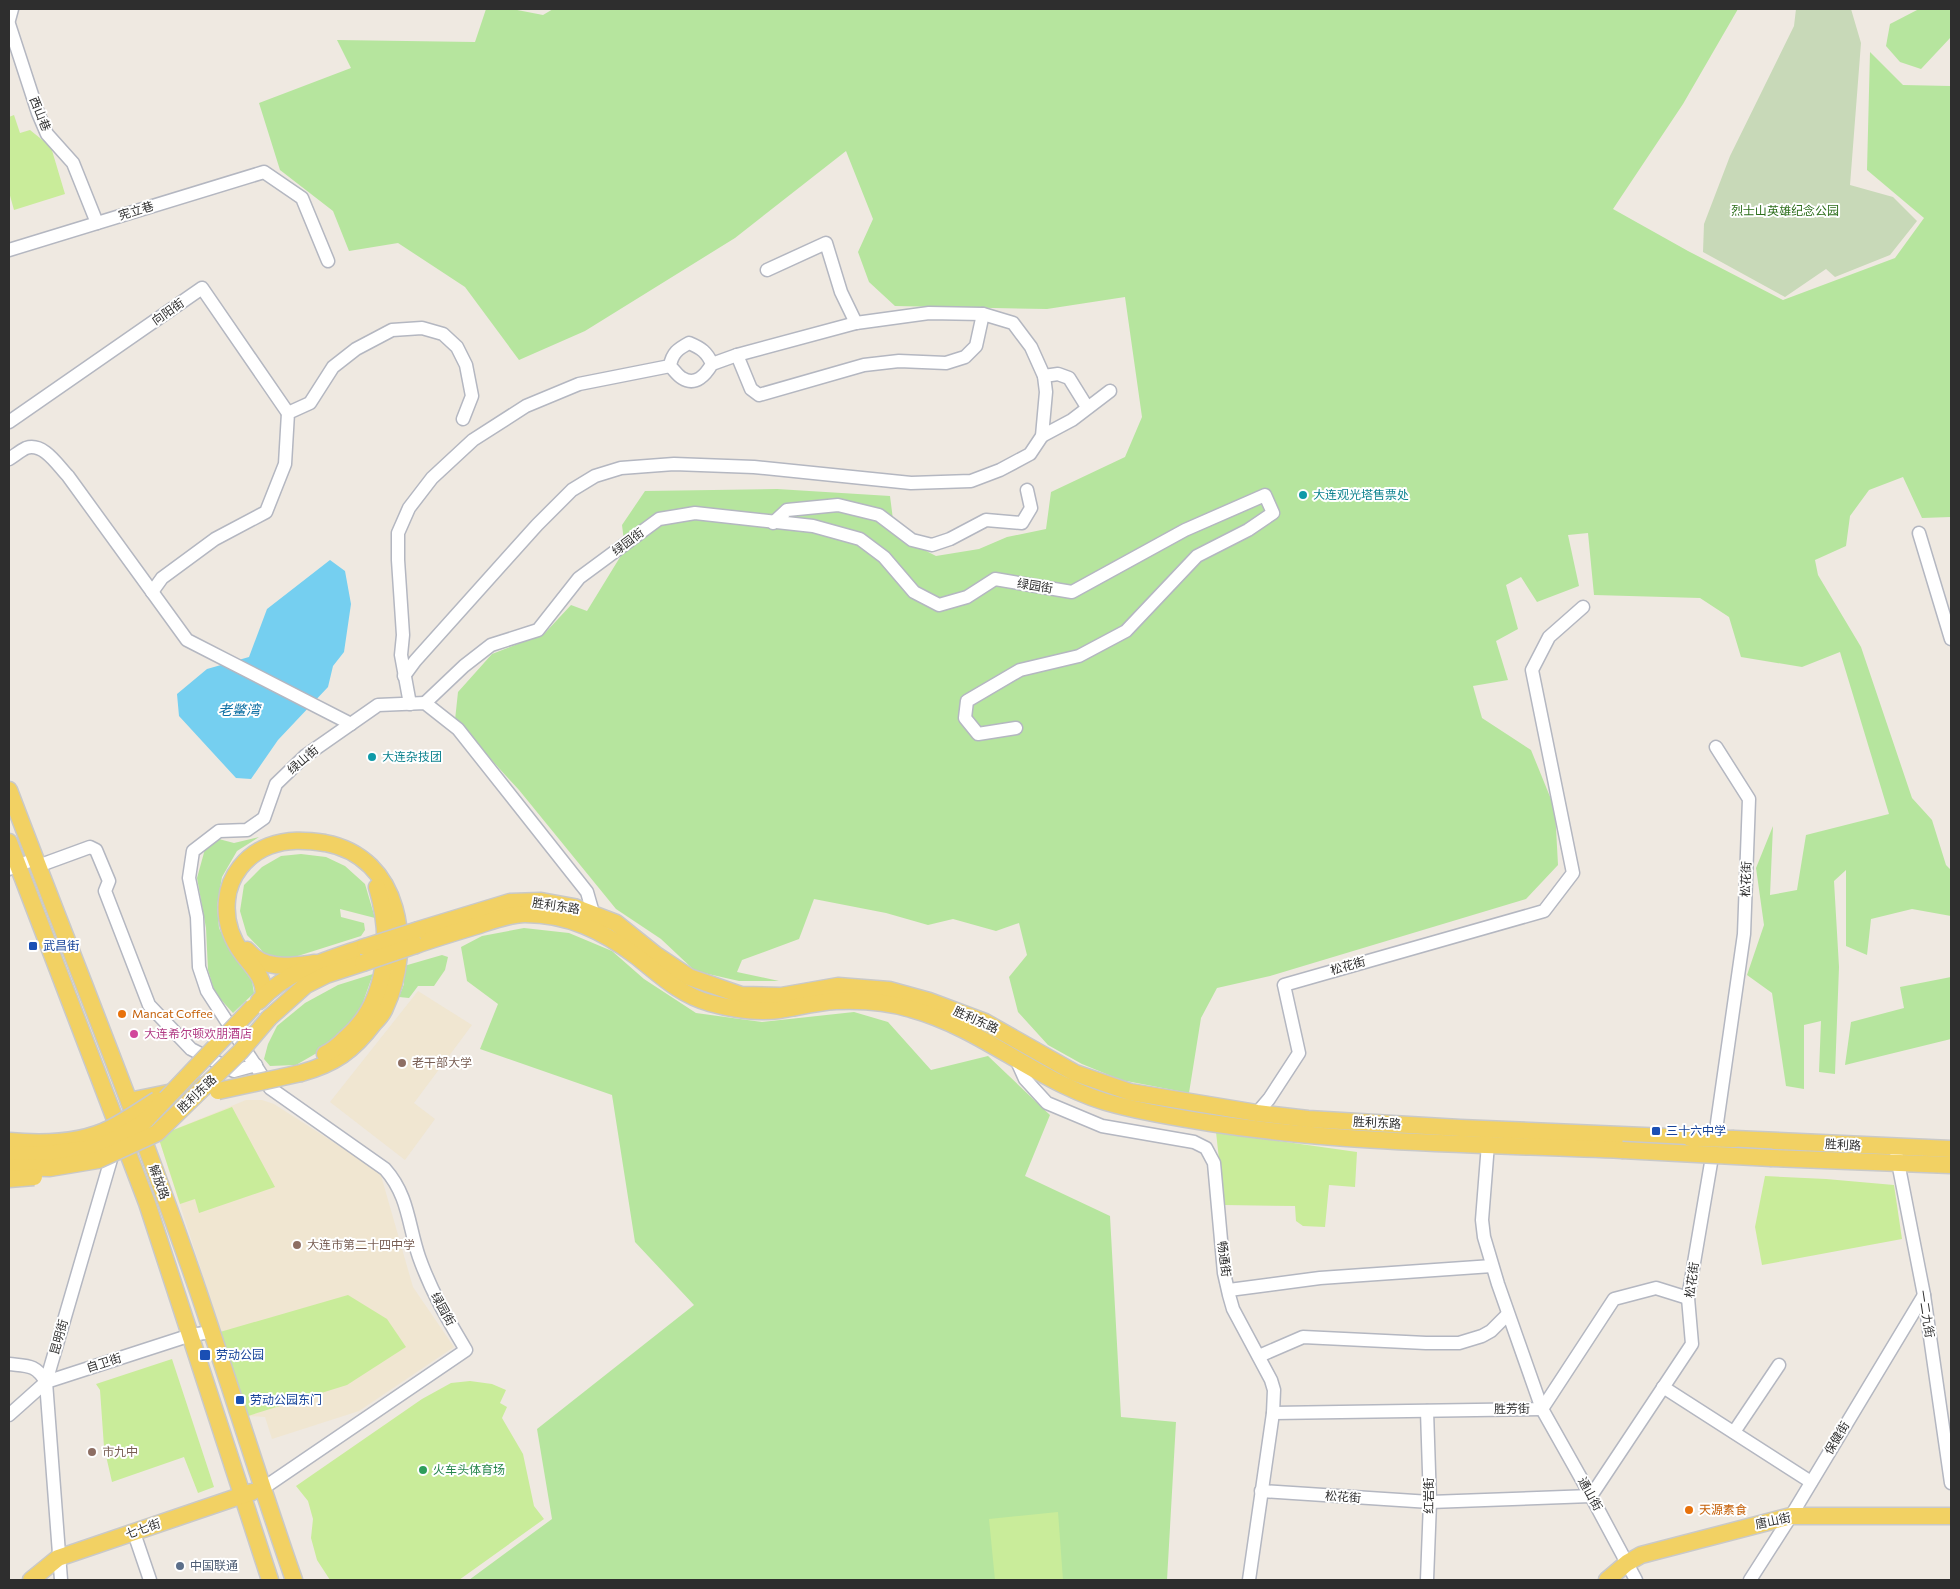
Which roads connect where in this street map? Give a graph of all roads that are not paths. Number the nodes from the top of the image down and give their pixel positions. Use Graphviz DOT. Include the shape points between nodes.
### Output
graph roads {
  1 [pos="12,9"];
  2 [pos="9,20"];
  3 [pos="9,24"];
  4 [pos="97,223"];
  5 [pos="9,250"];
  6 [pos="328,261"];
  7 [pos="767,270"];
  8 [pos="983,314"];
  9 [pos="856,323"];
  10 [pos="737,355"];
  11 [pos="712,364"];
  12 [pos="670,366"];
  13 [pos="1044,376"];
  14 [pos="1110,392"];
  15 [pos="1087,407"];
  16 [pos="288,413"];
  17 [pos="464,419"];
  18 [pos="9,422"];
  19 [pos="1042,436"];
  20 [pos="9,459"];
  21 [pos="1027,490"];
  22 [pos="773,522"];
  23 [pos="1919,533"];
  24 [pos="152,592"];
  25 [pos="1582,607"];
  26 [pos="1951,639"];
  27 [pos="404,676"];
  28 [pos="426,703"];
  29 [pos="410,704"];
  30 [pos="351,724"];
  31 [pos="1016,728"];
  32 [pos="1716,747"];
  33 [pos="9,790"];
  34 [pos="9,842"];
  35 [pos="37,863"];
  36 [pos="13,868"];
  37 [pos="593,913"];
  38 [pos="417,938"];
  39 [pos="364,955"];
  40 [pos="315,964"];
  41 [pos="259,1001"];
  42 [pos="1016,1059"];
  43 [pos="256,1065"];
  44 [pos="300,1069"];
  45 [pos="218,1087"];
  46 [pos="270,1088"];
  47 [pos="170,1093"];
  48 [pos="129,1101"];
  49 [pos="1258,1113"];
  50 [pos="135,1121"];
  51 [pos="119,1130"];
  52 [pos="157,1133"];
  53 [pos="1734,1139"];
  54 [pos="9,1141"];
  55 [pos="1488,1144"];
  56 [pos="1951,1149"];
  57 [pos="9,1155"];
  58 [pos="1897,1155"];
  59 [pos="1951,1165"];
  60 [pos="9,1167"];
  61 [pos="9,1179"];
  62 [pos="1492,1266"];
  63 [pos="1229,1290"];
  64 [pos="1924,1295"];
  65 [pos="1688,1298"];
  66 [pos="1508,1314"];
  67 [pos="211,1332"];
  68 [pos="191,1336"];
  69 [pos="1259,1356"];
  70 [pos="9,1364"];
  71 [pos="1779,1365"];
  72 [pos="46,1382"];
  73 [pos="1663,1387"];
  74 [pos="1542,1409"];
  75 [pos="1427,1411"];
  76 [pos="1273,1413"];
  77 [pos="9,1415"];
  78 [pos="1734,1432"];
  79 [pos="1811,1482"];
  80 [pos="1951,1483"];
  81 [pos="262,1489"];
  82 [pos="1261,1491"];
  83 [pos="242,1495"];
  84 [pos="1591,1496"];
  85 [pos="1430,1502"];
  86 [pos="1791,1516"];
  87 [pos="1951,1516"];
  88 [pos="134,1533"];
  89 [pos="58,1558"];
  90 [pos="1626,1563"];
  91 [pos="31,1580"];
  92 [pos="61,1580"];
  93 [pos="150,1580"];
  94 [pos="270,1580"];
  95 [pos="294,1580"];
  96 [pos="1249,1580"];
  97 [pos="1428,1580"];
  98 [pos="1607,1580"];
  99 [pos="1636,1580"];
  100 [pos="1750,1580"];
  1 -- 2 [label="street"];
  3 -- 4 [label="street, 西山巷" via="47,134 73,163"];
  4 -- 5 [label="street, 宪立巷"];
  4 -- 6 [label="street, 宪立巷" via="264,172 302,198"];
  7 -- 9 [label="street" via="826,243 841,292"];
  8 -- 9 [label="street" via="929,313"];
  8 -- 10 [label="street" via="976,346 965,357 946,363 899,361 864,364 758,395 751,389"];
  8 -- 13 [label="street" via="1013,323 1031,347"];
  9 -- 10 [label="street"];
  10 -- 11 [label="street"];
  11 -- 12 [label="street" via="706,375 696,380 683,379"];
  11 -- 12 [label="street" via="708,354 689,343 671,358"];
  12 -- 27 [label="street" via="579,384 526,406 472,440 432,478 409,508 398,533"];
  13 -- 15 [label="street" via="1058,374 1069,378"];
  13 -- 19 [label="street" via="1046,392"];
  14 -- 15 [label="street"];
  15 -- 19 [label="street" via="1072,420"];
  16 -- 17 [label="street" via="310,403 333,367 356,349 392,330 422,328 443,334 457,347 466,365 472,396"];
  16 -- 18 [label="street, 向阳街" via="202,288"];
  16 -- 24 [label="street" via="285,464 266,512 215,539 162,578"];
  19 -- 27 [label="street" via="1030,454 971,481 911,483 754,466 674,464 621,468 596,476 572,490 537,525"];
  20 -- 24 [label="street" via="26,448 34,447 47,453 68,476"];
  21 -- 22 [label="street" via="1032,508 1022,523 986,520 932,545 912,540 878,516 838,505 787,510"];
  22 -- 28 [label="street, 绿园街" via="695,513 659,519 579,578 538,630 491,645"];
  22 -- 31 [label="street, 绿园街" via="813,526 860,539 884,557 914,592 939,605 967,597 994,579 1072,592 1185,530 1265,495 1273,513 1197,556 1126,631 1079,656 1020,670 967,701 965,718 978,734"];
  23 -- 26 [label="street"];
  24 -- 30 [label="street" via="187,640"];
  25 -- 49 [label="street, 松花街" via="1549,637 1532,670 1573,873 1544,911 1284,985 1299,1054"];
  27 -- 29 [label="street"];
  28 -- 29 [label="street, 绿山街"];
  28 -- 37 [label="street" via="458,729 587,892"];
  29 -- 30 [label="street, 绿山街" via="378,705"];
  30 -- 43 [label="street, 绿山街" via="305,756 276,784 264,818 247,830 219,831 193,851 189,878 197,917 199,967 207,991"];
  32 -- 65 [label="street, 松花街" via="1749,799 1744,934"];
  33 -- 35 [label="main road, 解放路"];
  34 -- 36 [label="main road, 解放路"];
  35 -- 36 [label="street"];
  35 -- 43 [label="street" via="90,847 96,850 108,881 105,891 149,1005 191,1049 234,1071"];
  35 -- 48 [label="main road, 解放路"];
  36 -- 51 [label="main road, 解放路"];
  37 -- 38 [label="main road, 胜利东路" via="541,902 510,902"];
  37 -- 49 [label="main road, 胜利东路" via="616,923 689,977 741,995 781,996 838,986 889,990 985,1022 1075,1073 1130,1092"];
  38 -- 39 [label="main road, 胜利东路, bridge"];
  38 -- 42 [label="main road, 胜利路" via="523,914 549,916 596,929 682,992 708,1002 757,1010 835,1001 909,1008 983,1039"];
  39 -- 40 [label="main road, 胜利东路"];
  39 -- 52 [label="main road, 胜利东路, bridge" via="306,985 269,1018 240,1052"];
  40 -- 41 [label="main road, 胜利东路" via="278,983"];
  40 -- 44 [label="main road" via="272,966 249,952 235,928 233,900 239,883 254,865 276,853 304,848 329,851 350,859 376,886 385,926 384,965 370,1010 352,1033 330,1052"];
  41 -- 44 [label="main road" via="261,977 229,928 227,900 237,870 265,848 296,840 338,845 356,854 378,872 397,913 398,961 393,984 385,1009 354,1047 335,1061"];
  41 -- 47 [label="main road, 胜利东路, bridge"];
  42 -- 55 [label="main road, 胜利路" via="1085,1094 1114,1105 1158,1114 1312,1136"];
  42 -- 63 [label="street, 畅通街" via="1025,1079 1047,1103 1102,1126 1194,1142 1206,1148 1214,1163 1224,1272"];
  43 -- 46 [label="street, 绿山街"];
  44 -- 45 [label="main road"];
  45 -- 48 [label="main road"];
  45 -- 50 [label="main road"];
  46 -- 81 [label="street, 绿园街" via="385,1169 396,1181 433,1293 466,1350"];
  47 -- 54 [label="main road, bridge" via="109,1129 74,1140 36,1144"];
  47 -- 57 [label="main road, bridge" via="143,1123 112,1141 70,1152"];
  48 -- 50 [label="main road, 解放路"];
  48 -- 51 [label="street, 昆明街"];
  49 -- 53 [label="main road, 胜利东路, bridge" via="1460,1128"];
  50 -- 67 [label="main road, 解放路"];
  51 -- 68 [label="main road, 解放路"];
  51 -- 72 [label="street, 昆明街"];
  52 -- 60 [label="main road, 胜利东路, bridge" via="98,1160 50,1168"];
  52 -- 61 [label="main road, bridge" via="122,1161 103,1169 80,1174"];
  53 -- 58 [label="main road, 胜利路"];
  55 -- 58 [label="main road, 胜利路, bridge" via="1772,1158"];
  55 -- 62 [label="street, 通山街" via="1482,1220"];
  56 -- 58 [label="main road, 胜利路"];
  58 -- 59 [label="main road, 胜利路"];
  58 -- 64 [label="street, 一二九街"];
  62 -- 63 [label="street" via="1320,1278"];
  62 -- 66 [label="street, 通山街"];
  63 -- 69 [label="street, 畅通街" via="1233,1309"];
  64 -- 79 [label="street, 保健街"];
  64 -- 80 [label="street, 一二九街"];
  65 -- 73 [label="street, 松花街" via="1692,1344"];
  65 -- 74 [label="street, 胜芳街" via="1656,1288 1614,1299"];
  66 -- 69 [label="street" via="1491,1331 1459,1343 1303,1337"];
  66 -- 74 [label="street, 通山街"];
  67 -- 68 [label="street, 自卫街"];
  67 -- 81 [label="main road, 解放路"];
  68 -- 72 [label="street, 自卫街"];
  68 -- 83 [label="main road, 解放路"];
  69 -- 76 [label="street, 畅通街" via="1274,1390"];
  70 -- 72 [label="street" via="34,1367"];
  71 -- 78 [label="street"];
  72 -- 77 [label="street, 自卫街"];
  72 -- 89 [label="street, 昆明街"];
  73 -- 78 [label="street"];
  73 -- 84 [label="street, 松花街"];
  74 -- 75 [label="street, 胜芳街"];
  74 -- 84 [label="street, 通山街"];
  75 -- 76 [label="street, 胜芳街"];
  75 -- 85 [label="street, 红岩街"];
  76 -- 82 [label="street, 畅通街"];
  78 -- 79 [label="street"];
  79 -- 86 [label="street, 保健街"];
  81 -- 83 [label="main road, 七七街"];
  81 -- 95 [label="main road, 解放路"];
  82 -- 85 [label="street, 松花街"];
  82 -- 96 [label="street, 畅通街"];
  83 -- 88 [label="main road, 七七街"];
  83 -- 94 [label="main road, 解放路"];
  84 -- 85 [label="street, 松花街"];
  84 -- 90 [label="street, 通山街"];
  85 -- 97 [label="street, 红岩街"];
  86 -- 87 [label="main road, 唐山街"];
  86 -- 90 [label="main road, 唐山街" via="1641,1555"];
  86 -- 100 [label="street, 保健街"];
  88 -- 89 [label="main road, 七七街"];
  88 -- 93 [label="street"];
  89 -- 91 [label="main road, 七七街"];
  89 -- 92 [label="street, 昆明街"];
  90 -- 98 [label="main road, 唐山街"];
  90 -- 99 [label="street, 通山街"];
}
